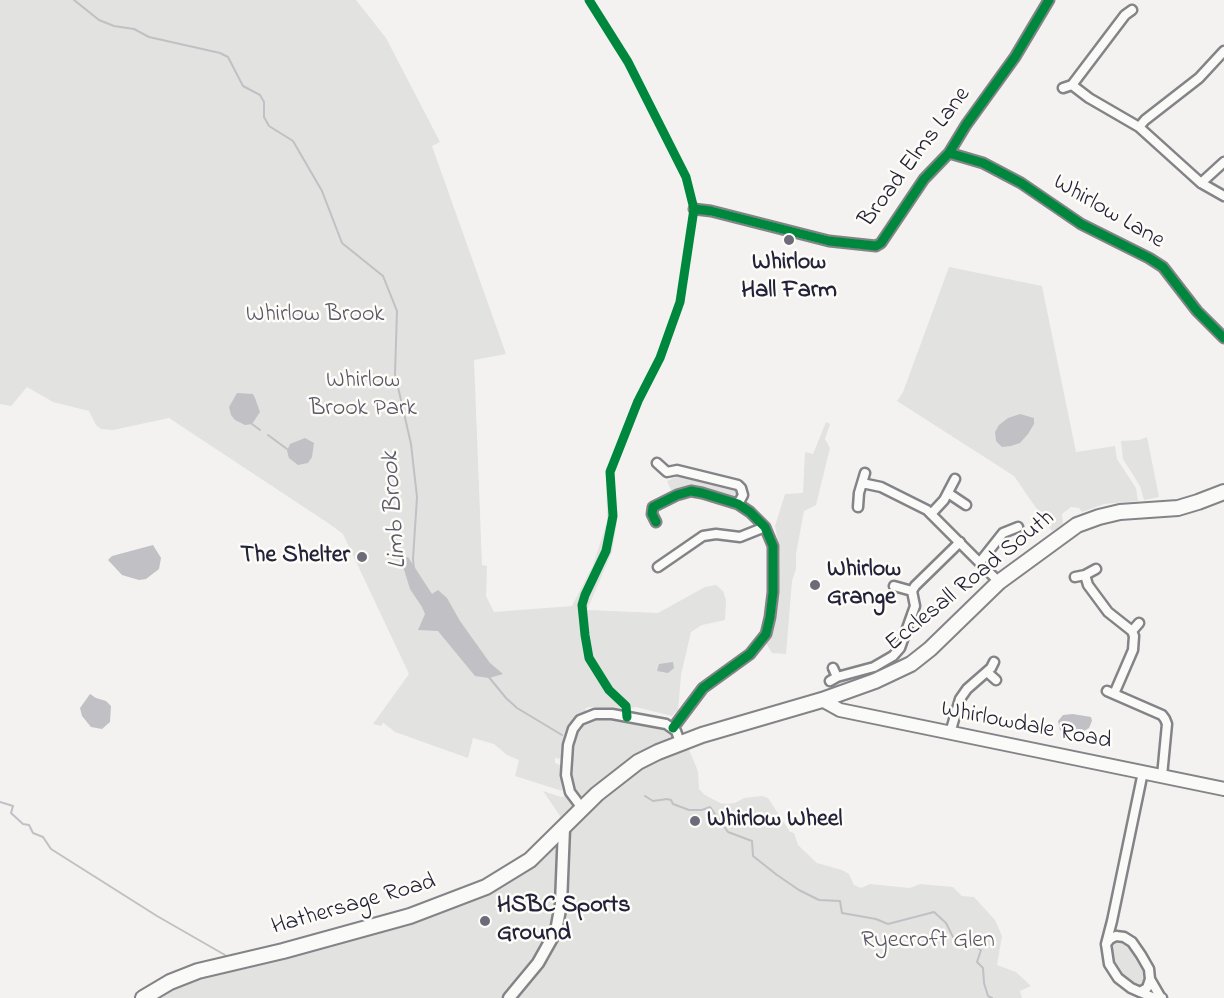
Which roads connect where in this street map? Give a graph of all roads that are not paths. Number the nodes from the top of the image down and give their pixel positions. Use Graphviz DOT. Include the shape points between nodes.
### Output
graph roads {
  1 [pos="1049,0"];
  2 [pos="1132,10"];
  3 [pos="1224,51"];
  4 [pos="1072,85"];
  5 [pos="1063,88"];
  6 [pos="1139,128"];
  7 [pos="949,153"];
  8 [pos="1224,162"];
  9 [pos="1201,183"];
  10 [pos="1224,196"];
  11 [pos="694,209"];
  12 [pos="1224,338"];
  13 [pos="657,464"];
  14 [pos="865,473"];
  15 [pos="955,479"];
  16 [pos="862,483"];
  17 [pos="1224,492"];
  18 [pos="948,493"];
  19 [pos="738,504"];
  20 [pos="966,505"];
  21 [pos="858,507"];
  22 [pos="931,514"];
  23 [pos="656,522"];
  24 [pos="765,527"];
  25 [pos="1018,527"];
  26 [pos="960,542"];
  27 [pos="980,562"];
  28 [pos="658,567"];
  29 [pos="1096,569"];
  30 [pos="1085,575"];
  31 [pos="1075,577"];
  32 [pos="999,582"];
  33 [pos="894,586"];
  34 [pos="912,591"];
  35 [pos="1139,623"];
  36 [pos="1132,631"];
  37 [pos="994,662"];
  38 [pos="987,672"];
  39 [pos="833,675"];
  40 [pos="996,680"];
  41 [pos="822,700"];
  42 [pos="673,728"];
  43 [pos="950,733"];
  44 [pos="680,742"];
  45 [pos="1143,772"];
  46 [pos="1162,776"];
  47 [pos="1224,789"];
  48 [pos="582,808"];
  49 [pos="564,828"];
  50 [pos="1112,921"];
  51 [pos="1124,938"];
  52 [pos="1106,944"];
  53 [pos="1150,979"];
  54 [pos="1140,992"];
  55 [pos="143,998"];
  56 [pos="510,998"];
  57 [pos="1162,998"];
  1 -- 7 [label="street, Broad Elms Lane"];
  2 -- 4 [label="street"];
  3 -- 6 [label="street" via="1199,78"];
  4 -- 5 [label="street"];
  4 -- 6 [label="street"];
  6 -- 9 [label="street"];
  7 -- 11 [label="street, Broad Elms Lane" via="924,178 893,228 876,246 829,241"];
  7 -- 12 [label="street, Whirlow Lane" via="1021,183 1081,224 1163,267"];
  8 -- 9 [label="street"];
  9 -- 10 [label="street"];
  13 -- 19 [label="street" via="667,472 677,470 738,485 743,495"];
  14 -- 16 [label="street"];
  15 -- 18 [label="street"];
  16 -- 21 [label="street"];
  16 -- 22 [label="street" via="880,487"];
  17 -- 32 [label="main road, Ecclesall Road South" via="1178,507 1120,513 1077,525"];
  18 -- 20 [label="street"];
  18 -- 22 [label="street"];
  19 -- 23 [label="street" via="691,491 653,507"];
  19 -- 24 [label="street"];
  22 -- 26 [label="street"];
  24 -- 28 [label="street" via="740,537 703,536"];
  24 -- 42 [label="street" via="774,561 765,634 750,654 703,688"];
  25 -- 27 [label="street" via="1003,533"];
  26 -- 27 [label="street"];
  26 -- 34 [label="street"];
  27 -- 32 [label="street"];
  29 -- 30 [label="street"];
  30 -- 31 [label="street"];
  30 -- 36 [label="street" via="1108,612"];
  32 -- 41 [label="main road, Ecclesall Road South" via="911,664"];
  33 -- 34 [label="street"];
  34 -- 39 [label="street" via="915,606 900,648 893,656 874,667"];
  35 -- 36 [label="street"];
  36 -- 46 [label="street" via="1133,650 1110,693 1165,719"];
  37 -- 38 [label="street"];
  38 -- 40 [label="street"];
  38 -- 43 [label="street" via="960,699"];
  41 -- 43 [label="main road, Whirlowdale Road" via="840,710"];
  41 -- 44 [label="main road, Ecclesall Road South"];
  42 -- 44 [label="street"];
  42 -- 48 [label="street" via="612,714 595,714 580,720 568,745 566,776 570,792"];
  43 -- 45 [label="main road, Whirlowdale Road"];
  44 -- 48 [label="main road, Ecclesall Road South" via="638,762"];
  45 -- 46 [label="main road, Whirlowdale Road"];
  45 -- 50 [label="street"];
  46 -- 47 [label="main road, Whirlowdale Road"];
  48 -- 49 [label="main road, Ecclesall Road South"];
  49 -- 55 [label="main road, Hathersage Road" via="519,868 486,887 439,906 198,971"];
  49 -- 56 [label="street" via="556,930 538,963"];
  50 -- 51 [label="street"];
  50 -- 52 [label="street"];
  51 -- 52 [label="street" via="1116,936"];
  51 -- 53 [label="street" via="1141,955"];
  52 -- 54 [label="street" via="1109,964 1118,978"];
  53 -- 54 [label="street" via="1147,988"];
  53 -- 57 [label="street"];
  54 -- 57 [label="street"];
}
